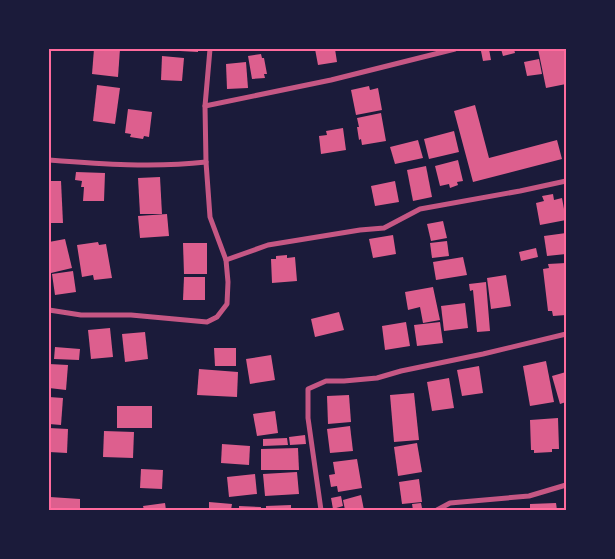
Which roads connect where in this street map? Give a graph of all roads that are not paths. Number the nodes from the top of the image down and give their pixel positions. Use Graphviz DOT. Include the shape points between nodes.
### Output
graph roads {
  1 [pos="210,49"];
  2 [pos="455,49"];
  3 [pos="205,106"];
  4 [pos="49,160"];
  5 [pos="206,162"];
  6 [pos="566,180"];
  7 [pos="226,260"];
  8 [pos="49,310"];
  9 [pos="566,334"];
  10 [pos="566,484"];
  11 [pos="450,503"];
  12 [pos="321,510"];
  13 [pos="437,510"];
  14 [pos="449,510"];
  1 -- 3 [label="street"];
  2 -- 3 [label="street"];
  3 -- 5 [label="street"];
  4 -- 5 [label="street" via="142,165"];
  5 -- 7 [label="street" via="210,217"];
  6 -- 7 [label="street" via="420,209 384,228 268,246"];
  7 -- 8 [label="street" via="226,304 217,317 207,322 131,315 81,315"];
  9 -- 12 [label="street" via="377,378 326,381 308,388 308,418"];
  10 -- 11 [label="street" via="529,496"];
  11 -- 13 [label="street"];
  11 -- 14 [label="street"];
}
